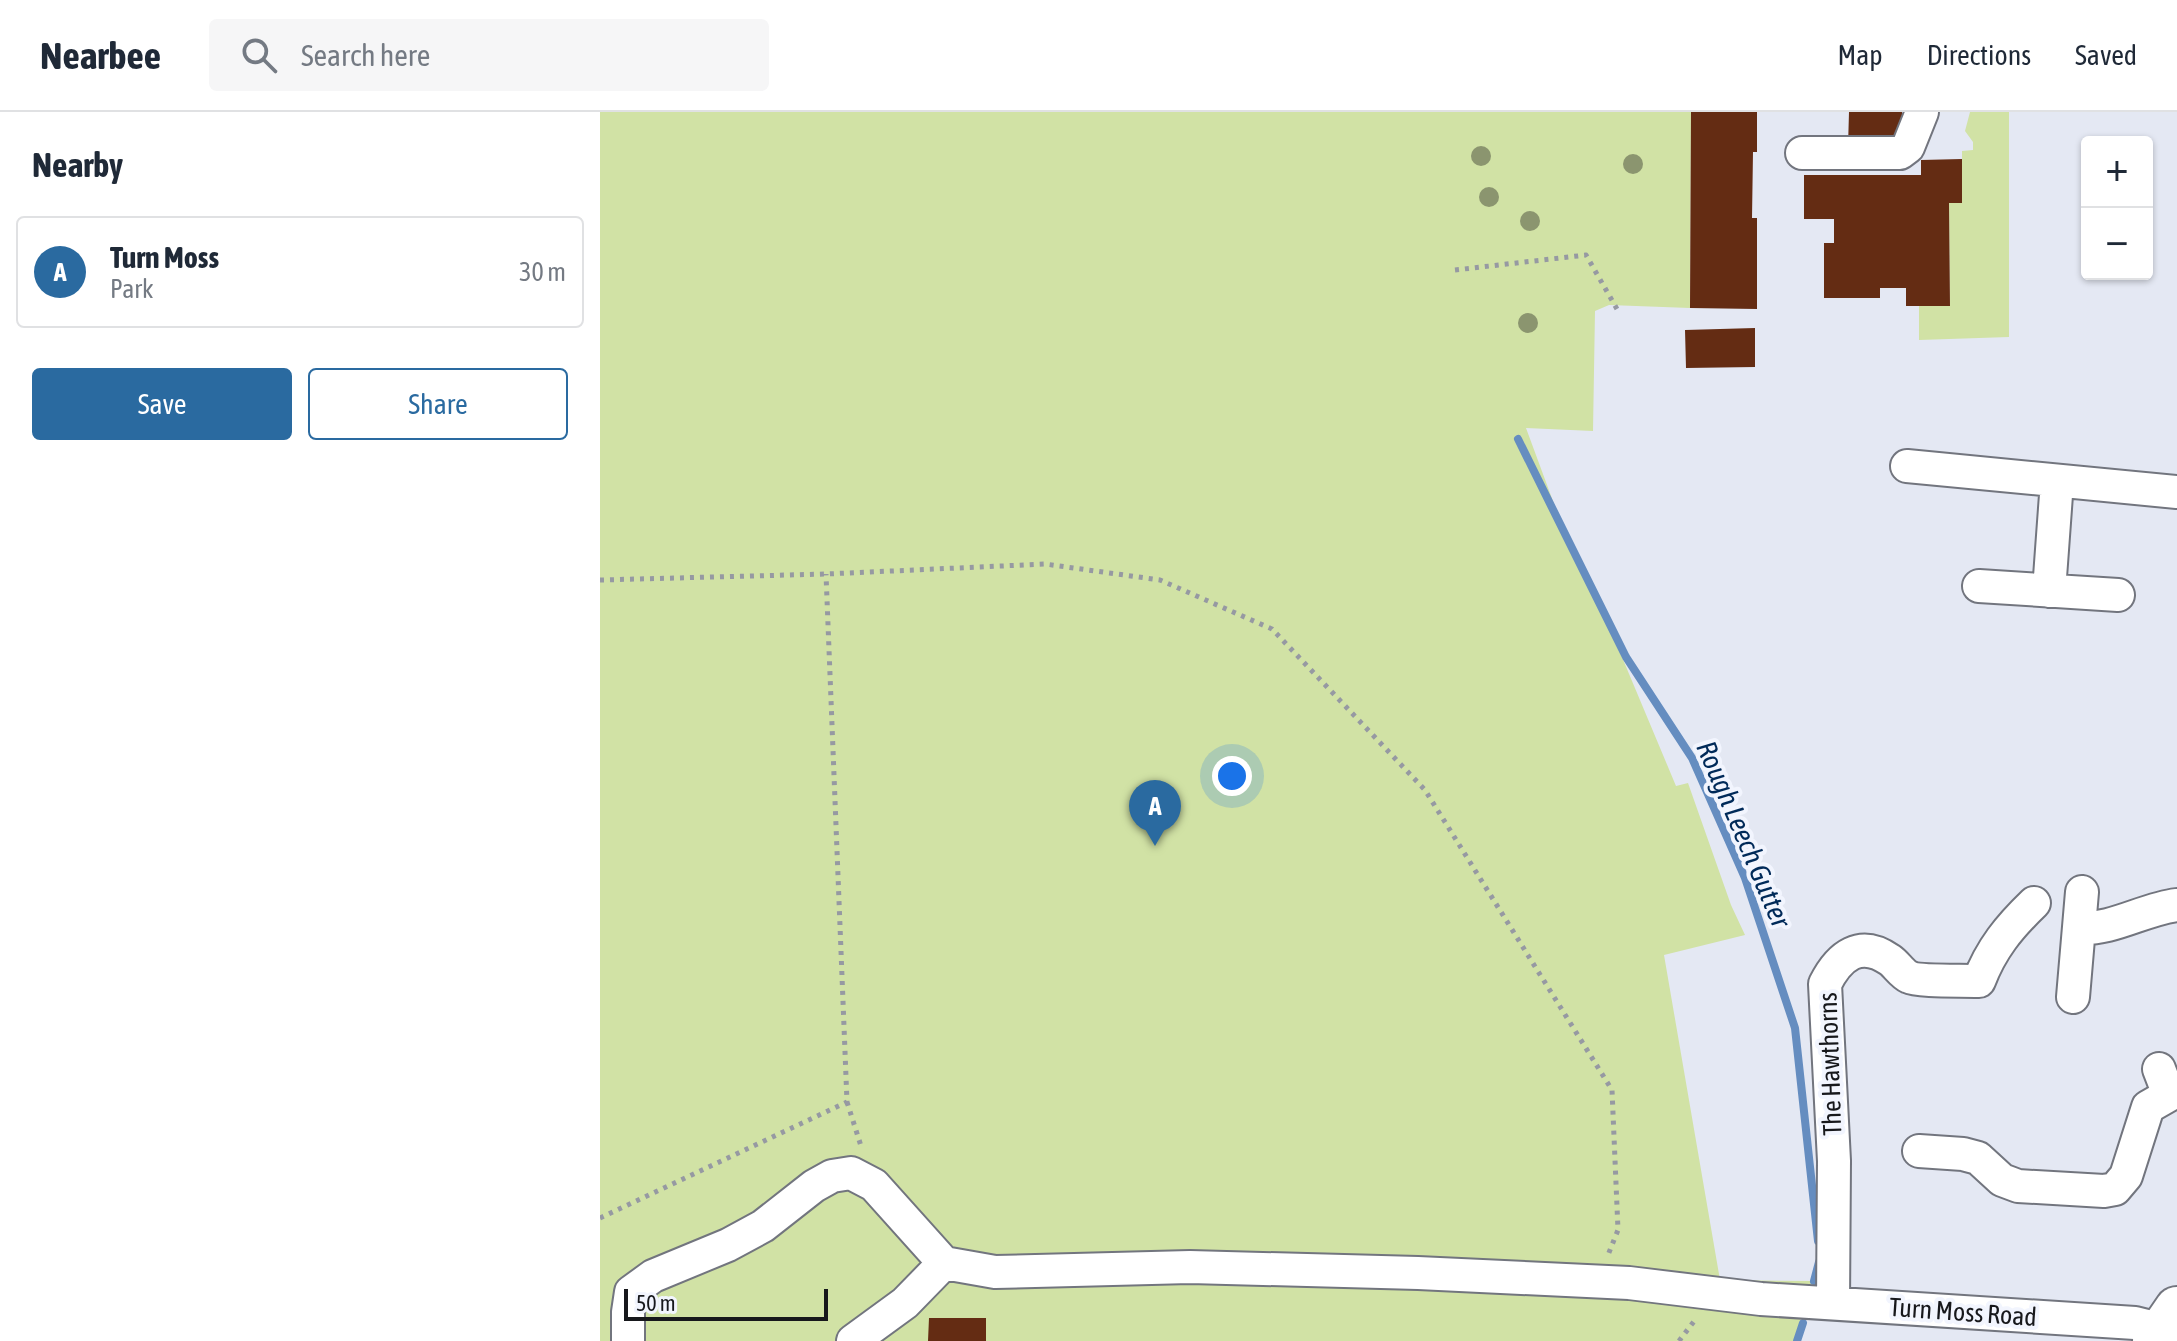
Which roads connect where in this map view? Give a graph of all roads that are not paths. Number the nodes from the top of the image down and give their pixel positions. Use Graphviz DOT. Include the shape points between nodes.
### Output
graph roads {
  1 [pos="1922,112"];
  2 [pos="1802,153"];
  3 [pos="1907,466"];
  4 [pos="2057,481"];
  5 [pos="2177,492"];
  6 [pos="1979,586"];
  7 [pos="2049,591"];
  8 [pos="2118,595"];
  9 [pos="2082,892"];
  10 [pos="2177,905"];
  11 [pos="2029,918"];
  12 [pos="2079,928"];
  13 [pos="2073,997"];
  14 [pos="2168,1086"];
  15 [pos="1919,1151"];
  16 [pos="944,1263"];
  17 [pos="1833,1303"];
  18 [pos="2165,1327"];
  19 [pos="628,1341"];
  20 [pos="853,1341"];
  1 -- 2 [label="street" via="1908,147 1900,153"];
  3 -- 4 [label="street"];
  4 -- 5 [label="street"];
  4 -- 7 [label="street"];
  6 -- 7 [label="street"];
  7 -- 8 [label="street"];
  9 -- 12 [label="street"];
  10 -- 12 [label="street"];
  11 -- 17 [label="street, The Hawthorns" via="2002,936 1979,981 1909,977 1878,952 1863,950 1834,965 1825,984 1834,1161"];
  12 -- 13 [label="street"];
  14 -- 15 [label="street" via="2148,1107 2126,1176 2115,1189 2018,1186 2002,1180 1978,1158"];
  16 -- 17 [label="street, Turn Moss Road" via="995,1272 1190,1267 1418,1273 1634,1284"];
  16 -- 19 [label="street" via="874,1185 851,1173 832,1176 763,1226 653,1276 631,1292"];
  16 -- 20 [label="street" via="905,1303"];
  17 -- 18 [label="street, Turn Moss Road"];
}
